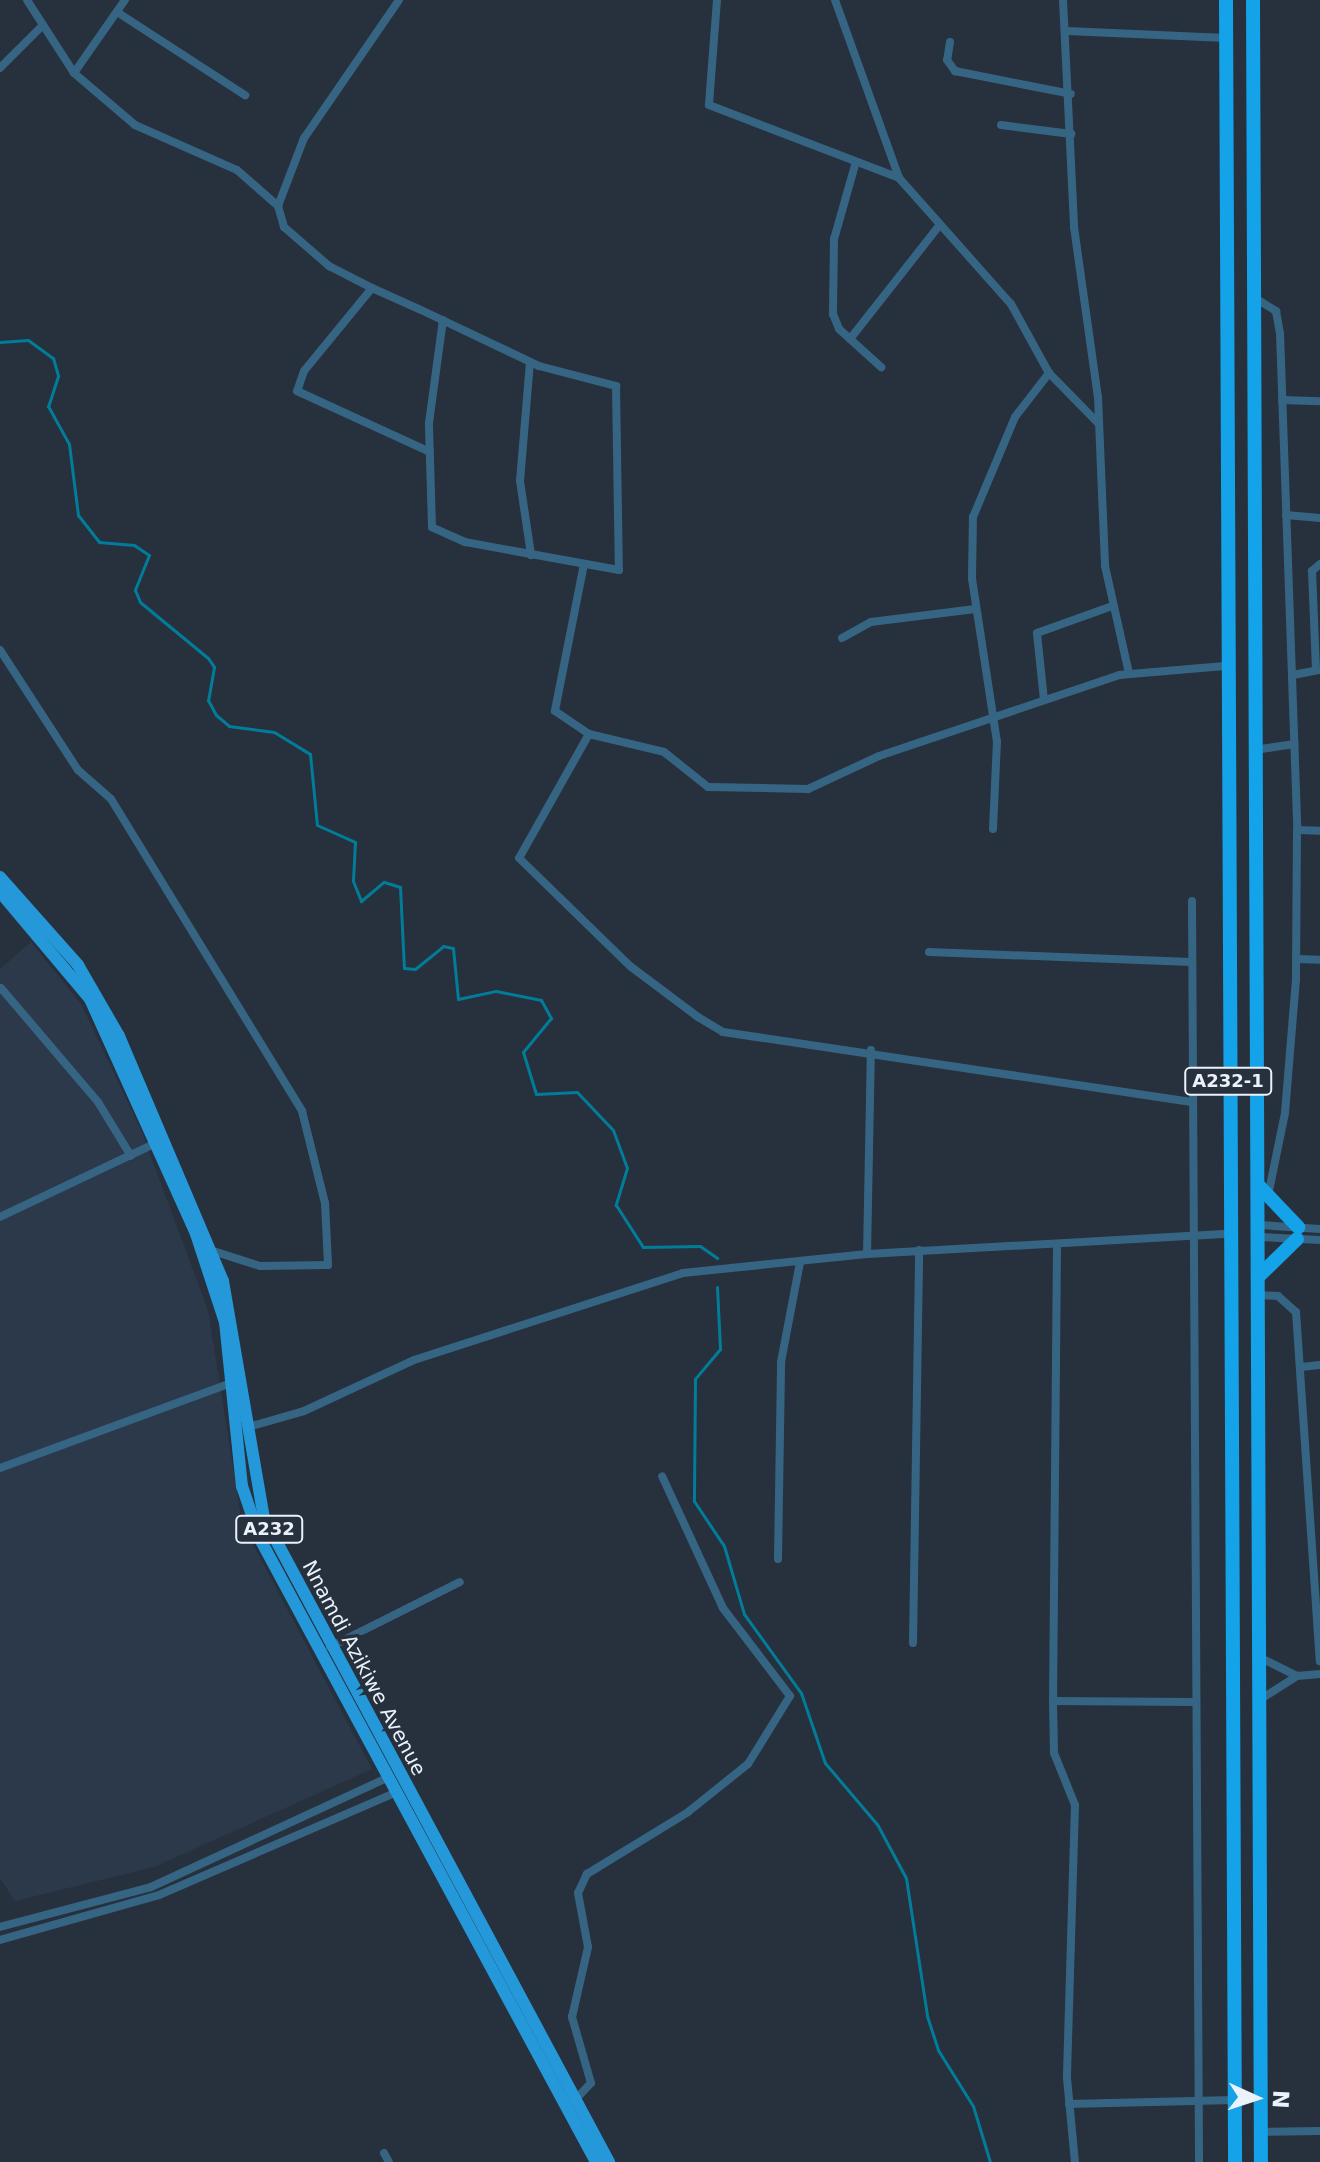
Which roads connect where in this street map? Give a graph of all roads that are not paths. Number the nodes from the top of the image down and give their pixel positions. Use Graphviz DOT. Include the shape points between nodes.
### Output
graph roads {
  1 [pos="27,0"];
  2 [pos="125,0"];
  3 [pos="399,0"];
  4 [pos="717,0"];
  5 [pos="835,0"];
  6 [pos="1063,0"];
  7 [pos="1226,0"];
  8 [pos="1253,0"];
  9 [pos="117,12"];
  10 [pos="41,27"];
  11 [pos="1067,31"];
  12 [pos="1226,38"];
  13 [pos="950,42"];
  14 [pos="0,68"];
  15 [pos="74,73"];
  16 [pos="1071,94"];
  17 [pos="245,95"];
  18 [pos="1001,125"];
  19 [pos="1071,134"];
  20 [pos="855,165"];
  21 [pos="899,178"];
  22 [pos="278,206"];
  23 [pos="939,226"];
  24 [pos="372,288"];
  25 [pos="1255,298"];
  26 [pos="443,320"];
  27 [pos="850,339"];
  28 [pos="530,362"];
  29 [pos="881,367"];
  30 [pos="1049,373"];
  31 [pos="1282,400"];
  32 [pos="1320,401"];
  33 [pos="1098,423"];
  34 [pos="430,452"];
  35 [pos="1286,515"];
  36 [pos="1320,518"];
  37 [pos="531,555"];
  38 [pos="584,564"];
  39 [pos="1320,564"];
  40 [pos="1112,606"];
  41 [pos="975,609"];
  42 [pos="842,638"];
  43 [pos="0,650"];
  44 [pos="1225,666"];
  45 [pos="1318,670"];
  46 [pos="1129,673"];
  47 [pos="1293,675"];
  48 [pos="1044,700"];
  49 [pos="995,716"];
  50 [pos="589,734"];
  51 [pos="1295,744"];
  52 [pos="1254,750"];
  53 [pos="993,829"];
  54 [pos="1297,830"];
  55 [pos="1320,831"];
  56 [pos="0,877"];
  57 [pos="0,892"];
  58 [pos="1192,901"];
  59 [pos="929,952"];
  60 [pos="1297,959"];
  61 [pos="1320,960"];
  62 [pos="1191,962"];
  63 [pos="1,988"];
  64 [pos="871,1050"];
  65 [pos="1190,1102"];
  66 [pos="156,1143"];
  67 [pos="131,1156"];
  68 [pos="1264,1192"];
  69 [pos="0,1217"];
  70 [pos="1320,1229"];
  71 [pos="1260,1231"];
  72 [pos="1298,1233"];
  73 [pos="1227,1234"];
  74 [pos="1191,1238"];
  75 [pos="1320,1240"];
  76 [pos="1057,1246"];
  77 [pos="919,1250"];
  78 [pos="213,1251"];
  79 [pos="867,1254"];
  80 [pos="800,1262"];
  81 [pos="1259,1276"];
  82 [pos="1259,1295"];
  83 [pos="1320,1365"];
  84 [pos="1301,1367"];
  85 [pos="239,1380"];
  86 [pos="248,1427"];
  87 [pos="0,1468"];
  88 [pos="662,1476"];
  89 [pos="1317,1557"];
  90 [pos="778,1559"];
  91 [pos="460,1582"];
  92 [pos="913,1643"];
  93 [pos="330,1647"];
  94 [pos="1261,1658"];
  95 [pos="1320,1661"];
  96 [pos="1320,1674"];
  97 [pos="1297,1676"];
  98 [pos="1261,1699"];
  99 [pos="1053,1701"];
  100 [pos="1191,1702"];
  101 [pos="387,1778"];
  102 [pos="395,1793"];
  103 [pos="0,1927"];
  104 [pos="0,1940"];
  105 [pos="575,2100"];
  106 [pos="1234,2100"];
  107 [pos="1197,2101"];
  108 [pos="1069,2104"];
  109 [pos="1320,2131"];
  110 [pos="1261,2132"];
  111 [pos="384,2153"];
  112 [pos="389,2162"];
  113 [pos="596,2162"];
  114 [pos="609,2162"];
  115 [pos="1075,2162"];
  116 [pos="1199,2162"];
  117 [pos="1235,2162"];
  118 [pos="1261,2162"];
  1 -- 10 [label="street"];
  2 -- 9 [label="street"];
  3 -- 22 [label="street" via="304,138"];
  4 -- 20 [label="street" via="709,105"];
  5 -- 21 [label="street"];
  6 -- 11 [label="street"];
  7 -- 12 [label="highway, A232-1"];
  8 -- 25 [label="highway, A232-1"];
  9 -- 15 [label="street"];
  9 -- 17 [label="street"];
  10 -- 14 [label="street"];
  10 -- 15 [label="street"];
  11 -- 12 [label="street"];
  11 -- 16 [label="street"];
  12 -- 44 [label="highway, A232-1"];
  13 -- 16 [label="street" via="947,60 955,71"];
  15 -- 22 [label="street" via="135,125 237,170"];
  16 -- 19 [label="street"];
  18 -- 19 [label="street"];
  19 -- 33 [label="street" via="1075,239"];
  20 -- 21 [label="street"];
  20 -- 27 [label="street" via="831,274 833,314"];
  21 -- 23 [label="street"];
  22 -- 24 [label="street" via="298,241"];
  23 -- 27 [label="street"];
  23 -- 30 [label="street" via="1011,304"];
  24 -- 26 [label="street"];
  24 -- 34 [label="street" via="304,371 297,391"];
  25 -- 31 [label="street" via="1276,311"];
  25 -- 52 [label="highway, A232-1"];
  26 -- 28 [label="street"];
  26 -- 34 [label="street"];
  27 -- 29 [label="street"];
  28 -- 37 [label="street" via="520,481"];
  28 -- 38 [label="street" via="614,384 618,392 619,570"];
  30 -- 33 [label="street"];
  30 -- 41 [label="street" via="1015,417 973,517"];
  31 -- 32 [label="street"];
  31 -- 35 [label="street"];
  33 -- 40 [label="street"];
  34 -- 37 [label="street" via="432,527"];
  35 -- 36 [label="street"];
  35 -- 47 [label="street"];
  37 -- 38 [label="street"];
  38 -- 50 [label="street" via="555,711"];
  39 -- 45 [label="street" via="1312,571"];
  40 -- 46 [label="street"];
  40 -- 48 [label="street" via="1037,633"];
  41 -- 42 [label="street" via="871,622"];
  41 -- 49 [label="street"];
  43 -- 78 [label="street" via="46,726 136,838 302,1111 325,1203 328,1265 260,1266"];
  44 -- 46 [label="street"];
  44 -- 73 [label="highway, A232-1"];
  45 -- 47 [label="street"];
  46 -- 48 [label="street"];
  47 -- 51 [label="street"];
  48 -- 49 [label="street"];
  49 -- 50 [label="street" via="808,789 708,787 664,752"];
  49 -- 53 [label="street"];
  50 -- 64 [label="street" via="523,846 519,858 527,869 630,966 723,1032"];
  51 -- 52 [label="street"];
  51 -- 54 [label="street"];
  52 -- 68 [label="highway, A232-1"];
  54 -- 55 [label="street"];
  54 -- 60 [label="street"];
  56 -- 78 [label="main road, Nnamdi Azikiwe Avenue / A232" via="102,1002"];
  57 -- 66 [label="main road, Nnamdi Azikiwe Avenue / A232" via="90,999"];
  58 -- 62 [label="street"];
  59 -- 62 [label="street"];
  60 -- 61 [label="street"];
  60 -- 68 [label="street" via="1285,1113"];
  62 -- 65 [label="street"];
  63 -- 67 [label="street" via="98,1102"];
  64 -- 65 [label="street"];
  64 -- 79 [label="street"];
  65 -- 74 [label="street"];
  66 -- 67 [label="street"];
  66 -- 85 [label="main road, Nnamdi Azikiwe Avenue / A232" via="211,1274"];
  67 -- 69 [label="street"];
  68 -- 71 [label="highway, A232-1"];
  68 -- 72 [label="highway"];
  70 -- 72 [label="street"];
  71 -- 72 [label="street"];
  71 -- 81 [label="highway, A232-1"];
  72 -- 75 [label="street"];
  72 -- 81 [label="highway"];
  73 -- 74 [label="street"];
  73 -- 106 [label="highway, A232-1"];
  74 -- 76 [label="street"];
  74 -- 100 [label="street"];
  76 -- 77 [label="street"];
  76 -- 99 [label="street"];
  77 -- 79 [label="street"];
  77 -- 92 [label="street"];
  78 -- 85 [label="main road, Nnamdi Azikiwe Avenue / A232"];
  79 -- 80 [label="street"];
  80 -- 86 [label="street" via="651,1280 414,1360 304,1411"];
  80 -- 90 [label="street" via="781,1362"];
  81 -- 82 [label="highway, A232-1"];
  82 -- 84 [label="street" via="1278,1296 1296,1312"];
  82 -- 94 [label="highway, A232-1"];
  83 -- 84 [label="street"];
  84 -- 89 [label="street"];
  85 -- 86 [label="main road, Nnamdi Azikiwe Avenue / A232"];
  85 -- 87 [label="street"];
  85 -- 101 [label="main road, Nnamdi Azikiwe Avenue / A232" via="251,1518"];
  86 -- 93 [label="main road, Nnamdi Azikiwe Avenue / A232" via="264,1518"];
  88 -- 105 [label="street" via="723,1608 790,1696 748,1764 688,1812 587,1874 578,1893 588,1947 572,2017 591,2083"];
  89 -- 95 [label="street"];
  91 -- 93 [label="street"];
  93 -- 105 [label="main road, Nnamdi Azikiwe Avenue / A232"];
  94 -- 97 [label="street"];
  94 -- 98 [label="highway, A232-1"];
  96 -- 97 [label="street"];
  97 -- 98 [label="street"];
  98 -- 110 [label="highway, A232-1"];
  99 -- 100 [label="street"];
  99 -- 108 [label="street" via="1054,1753 1075,1805"];
  100 -- 107 [label="street"];
  101 -- 102 [label="main road, Nnamdi Azikiwe Avenue / A232"];
  101 -- 103 [label="street" via="151,1887"];
  102 -- 104 [label="street" via="159,1895"];
  102 -- 113 [label="main road, Nnamdi Azikiwe Avenue / A232"];
  105 -- 114 [label="main road, Nnamdi Azikiwe Avenue / A232"];
  106 -- 107 [label="street"];
  106 -- 117 [label="highway, A232-1"];
  107 -- 108 [label="street"];
  107 -- 116 [label="street"];
  108 -- 115 [label="street"];
  109 -- 110 [label="street"];
  110 -- 118 [label="highway, A232-1"];
  111 -- 112 [label="street"];
}
